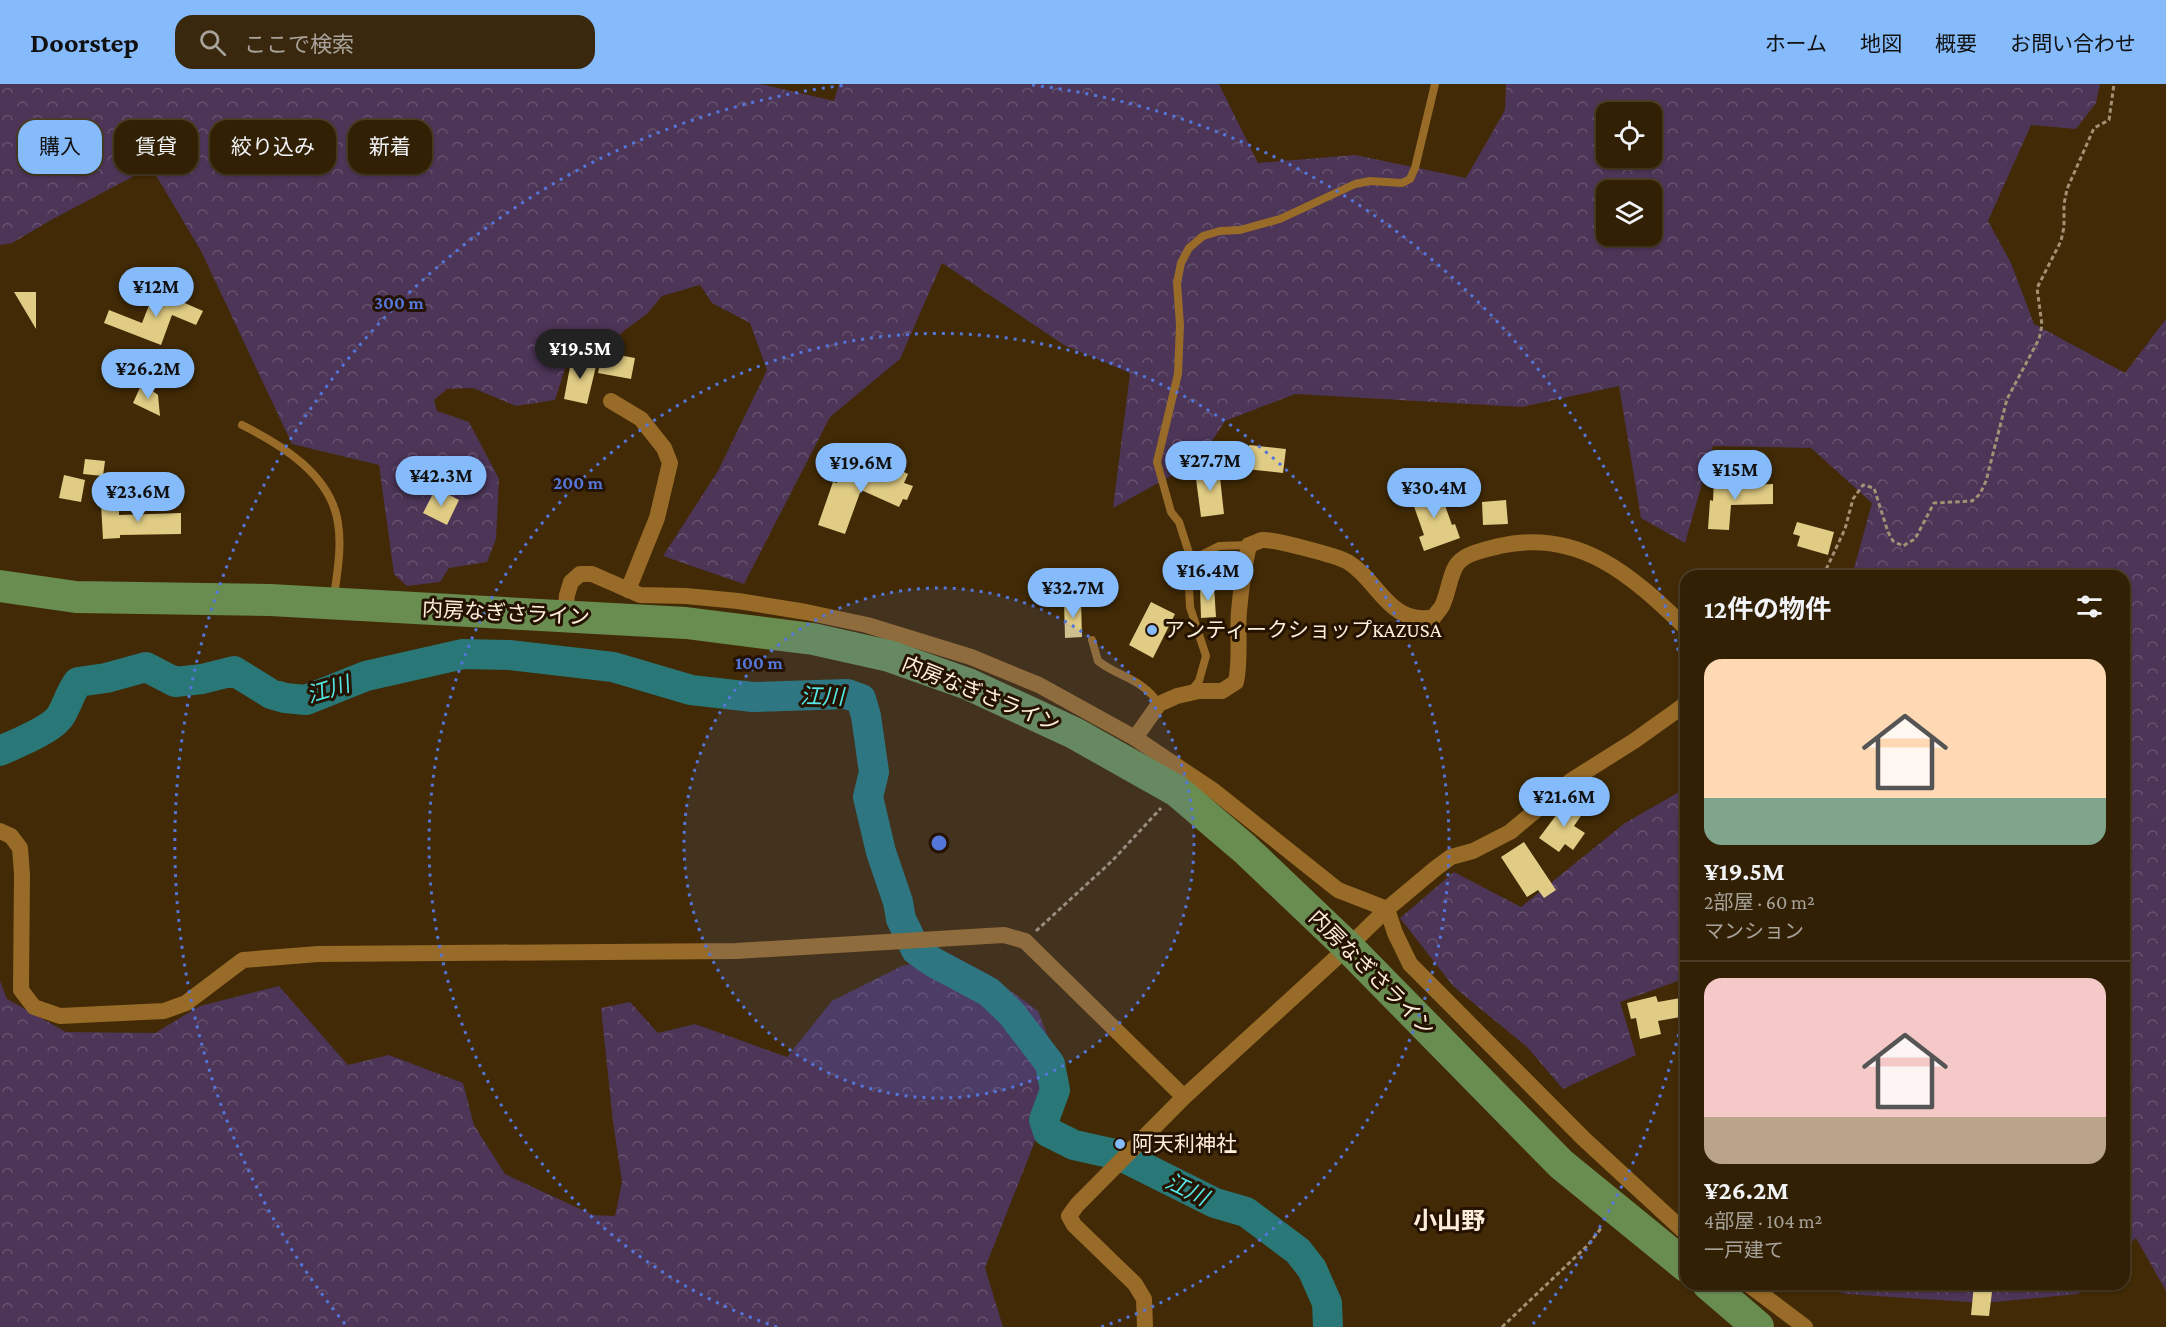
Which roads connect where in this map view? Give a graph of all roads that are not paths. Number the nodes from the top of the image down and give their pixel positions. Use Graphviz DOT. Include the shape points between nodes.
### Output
graph roads {
  1 [pos="1435,84"];
  2 [pos="611,401"];
  3 [pos="242,425"];
  4 [pos="1249,545"];
  5 [pos="1188,568"];
  6 [pos="0,586"];
  7 [pos="628,590"];
  8 [pos="76,597"];
  9 [pos="333,603"];
  10 [pos="0,607"];
  11 [pos="565,616"];
  12 [pos="1680,621"];
  13 [pos="1092,640"];
  14 [pos="1189,694"];
  15 [pos="1158,704"];
  16 [pos="1680,708"];
  17 [pos="1135,738"];
  18 [pos="0,831"];
  19 [pos="1387,909"];
  20 [pos="1348,947"];
  21 [pos="1184,1097"];
  22 [pos="1680,1227"];
  23 [pos="1680,1261"];
  24 [pos="1715,1290"];
  25 [pos="1756,1290"];
  26 [pos="1145,1327"];
  27 [pos="1758,1327"];
  28 [pos="1805,1327"];
  1 -- 5 [label="lane" via="1410,179 1402,183 1355,184 1280,219 1203,236 1180,263 1178,374 1157,462 1171,512 1179,522 1189,553"];
  2 -- 7 [label="street" via="641,419 664,448 670,463 657,518"];
  3 -- 9 [label="lane" via="295,457 314,475 334,506 339,525"];
  4 -- 5 [label="lane" via="1219,546 1193,559"];
  4 -- 12 [label="street" via="1263,540 1332,555 1349,563 1389,605 1422,619 1434,617 1457,564 1476,552 1542,542 1569,545 1619,569"];
  4 -- 14 [label="street" via="1239,612 1240,664 1236,682 1221,691"];
  5 -- 14 [label="lane" via="1190,607 1206,656 1199,681"];
  6 -- 8 [label="highway, 内房なぎさライン"];
  7 -- 11 [label="street" via="592,574 580,574 571,582"];
  7 -- 17 [label="street" via="640,595 772,606 923,641 1039,685"];
  8 -- 9 [label="highway, 内房なぎさライン"];
  8 -- 10 [label="highway, 内房なぎさライン"];
  9 -- 11 [label="highway, 内房なぎさライン"];
  11 -- 20 [label="highway, 内房なぎさライン" via="686,622 813,639 889,656 968,684 1074,732 1177,791"];
  13 -- 15 [label="lane" via="1098,661 1142,685"];
  14 -- 15 [label="street"];
  15 -- 17 [label="street"];
  16 -- 19 [label="street" via="1572,780 1510,832 1473,851 1451,857"];
  17 -- 19 [label="street" via="1214,790 1338,890"];
  18 -- 21 [label="street" via="11,836 20,848 21,990 34,1007 60,1016 164,1011 186,1003 243,960 261,958 318,954 736,951 1004,935 1025,941"];
  19 -- 20 [label="street"];
  19 -- 22 [label="street" via="1410,964 1584,1139"];
  20 -- 21 [label="street"];
  20 -- 23 [label="highway, 内房なぎさライン" via="1561,1164"];
  21 -- 26 [label="street" via="1069,1216 1135,1284 1144,1299"];
  24 -- 27 [label="highway"];
  25 -- 28 [label="street"];
}
